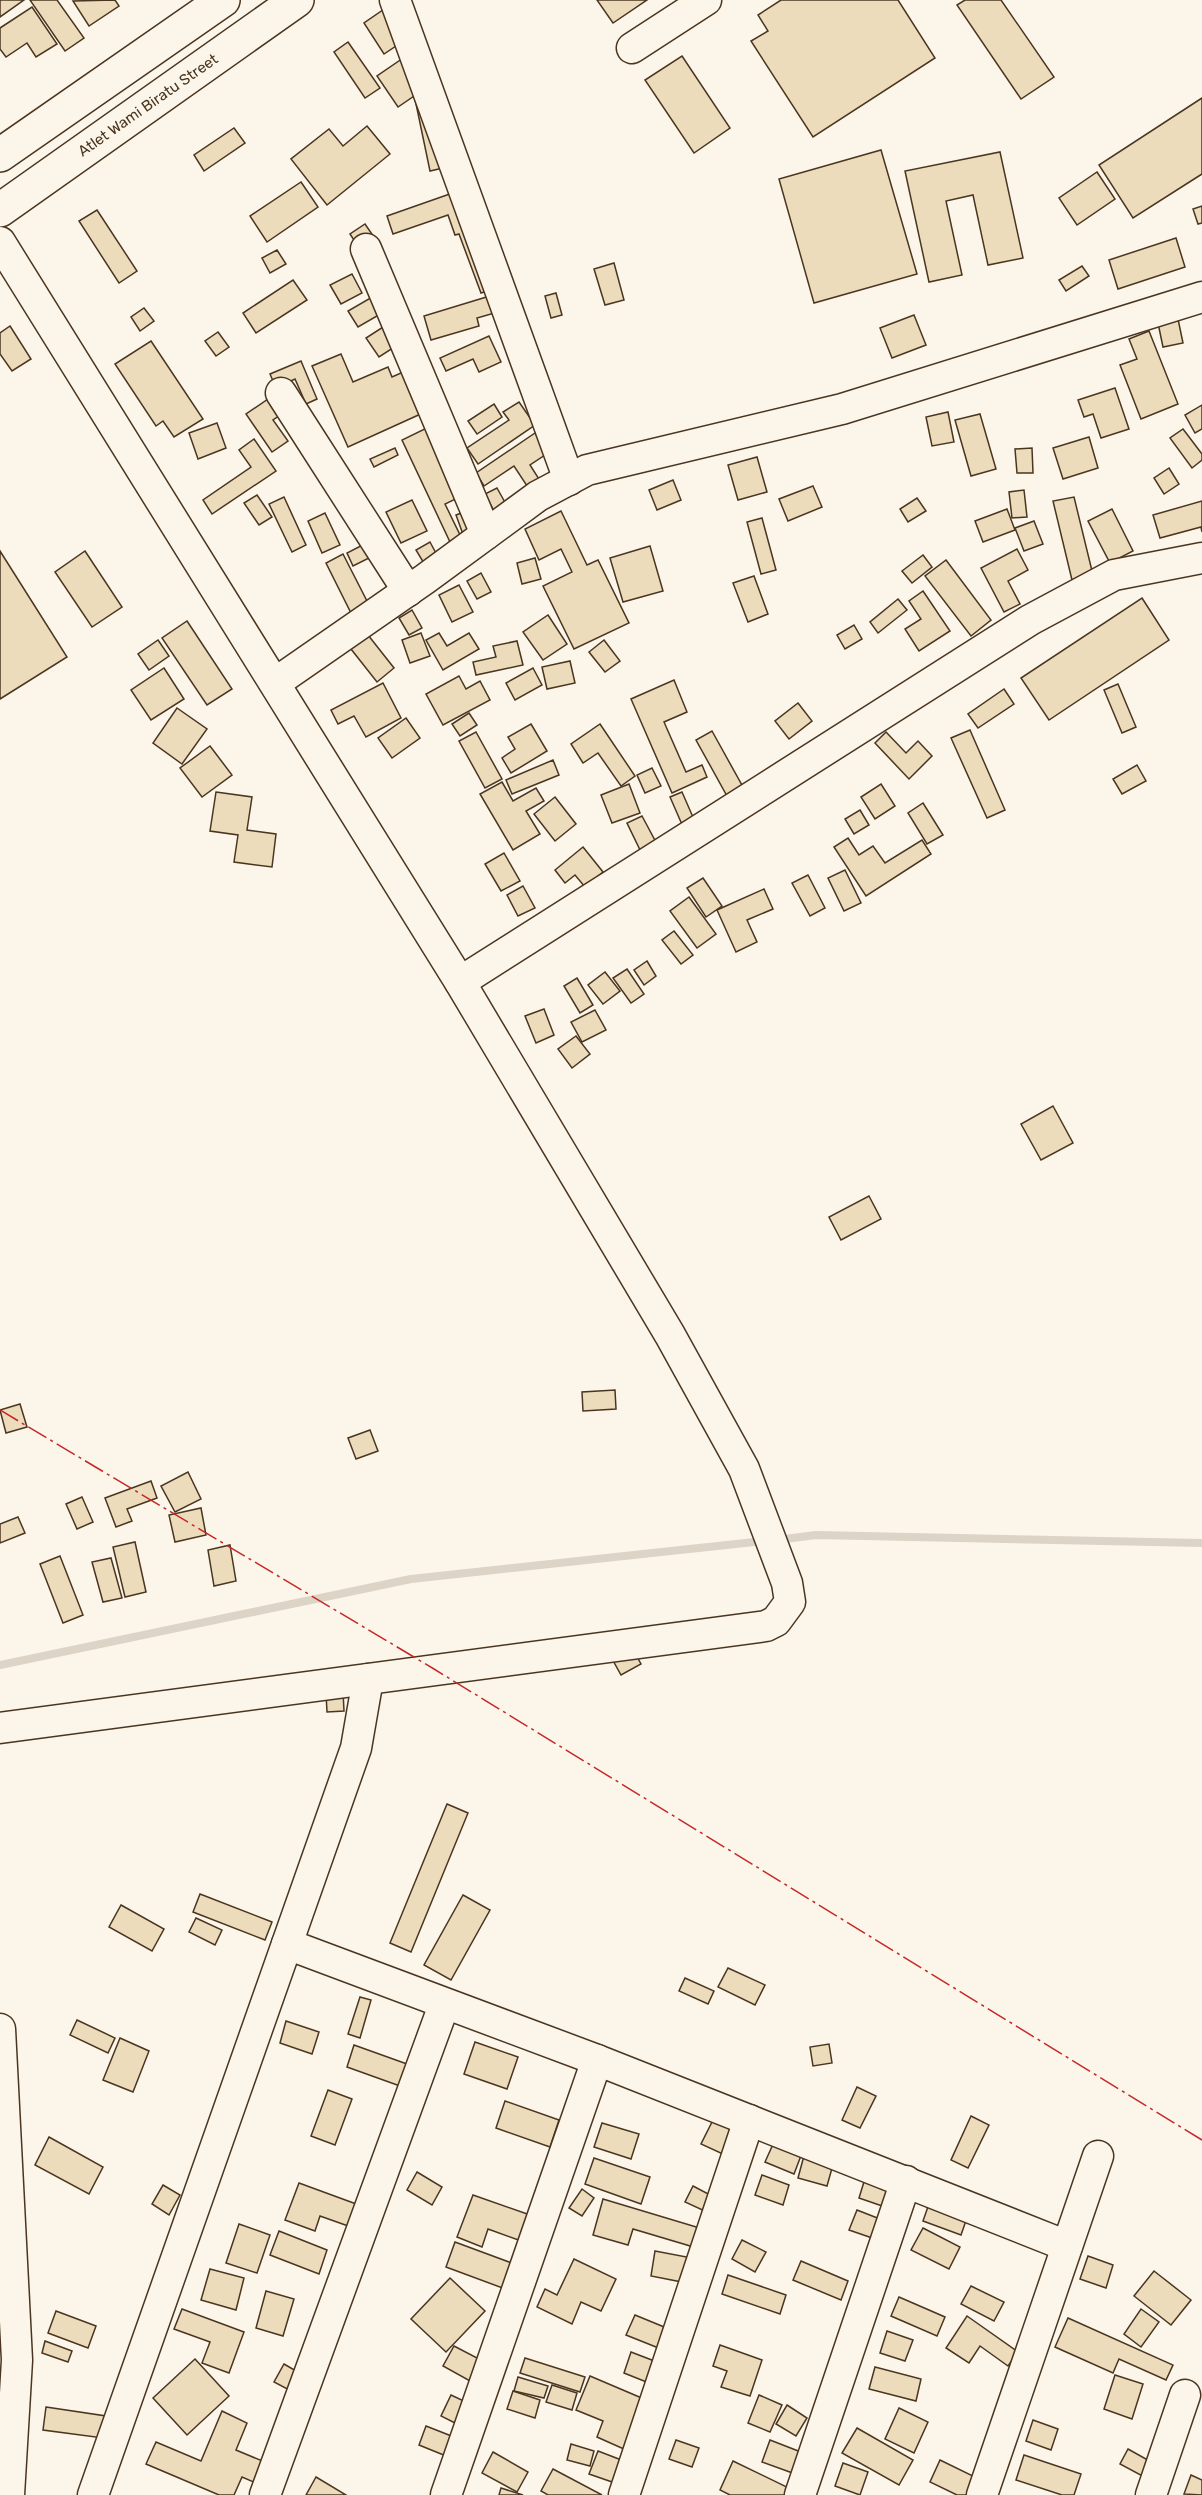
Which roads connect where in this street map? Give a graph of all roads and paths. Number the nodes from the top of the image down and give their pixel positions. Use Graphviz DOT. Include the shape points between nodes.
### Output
graph roads {
  1 [pos="223,0"];
  2 [pos="297,0"];
  3 [pos="395,0"];
  4 [pos="706,0"];
  5 [pos="632,48"];
  6 [pos="0,155"];
  7 [pos="0,210"];
  8 [pos="0,242"];
  9 [pos="366,249"];
  10 [pos="1202,297"];
  11 [pos="281,393"];
  12 [pos="569,480"];
  13 [pos="486,534"];
  14 [pos="1202,558"];
  15 [pos="408,591"];
  16 [pos="275,684"];
  17 [pos="460,981"];
  18 [pos="368,1679"];
  19 [pos="0,1728"];
  20 [pos="287,1944"];
  21 [pos="444,2005"];
  22 [pos="0,2029"];
  23 [pos="597,2060"];
  24 [pos="749,2120"];
  25 [pos="1098,2156"];
  26 [pos="906,2181"];
  27 [pos="1067,2246"];
  28 [pos="8,2367"];
  29 [pos="1185,2395"];
  30 [pos="9,2495"];
  31 [pos="93,2495"];
  32 [pos="265,2495"];
  33 [pos="446,2495"];
  34 [pos="624,2495"];
  35 [pos="800,2495"];
  36 [pos="982,2495"];
  37 [pos="1151,2495"];
  1 -- 6 [label="main road"];
  2 -- 7 [label="main road, Atlet Wami Biratu Street"];
  3 -- 12 [label="street"];
  4 -- 5 [label="street"];
  8 -- 16 [label="street"];
  9 -- 13 [label="street"];
  10 -- 12 [label="street" via="842,409 587,470"];
  11 -- 15 [label="street"];
  12 -- 13 [label="street" via="538,496"];
  13 -- 15 [label="street"];
  14 -- 17 [label="street" via="1114,575 1030,620"];
  15 -- 16 [label="street"];
  16 -- 17 [label="street"];
  17 -- 18 [label="street" via="664,1325 744,1469 787,1583 790,1602 776,1621 766,1626"];
  18 -- 19 [label="street"];
  18 -- 20 [label="street" via="356,1748"];
  20 -- 21 [label="street"];
  20 -- 31 [label="street"];
  21 -- 23 [label="street"];
  21 -- 32 [label="street"];
  22 -- 28 [label="street"];
  23 -- 24 [label="street"];
  23 -- 33 [label="street"];
  24 -- 26 [label="street"];
  24 -- 34 [label="street"];
  25 -- 27 [label="street"];
  26 -- 27 [label="street"];
  26 -- 35 [label="street"];
  27 -- 36 [label="street"];
  28 -- 30 [label="street"];
  29 -- 37 [label="street"];
}
